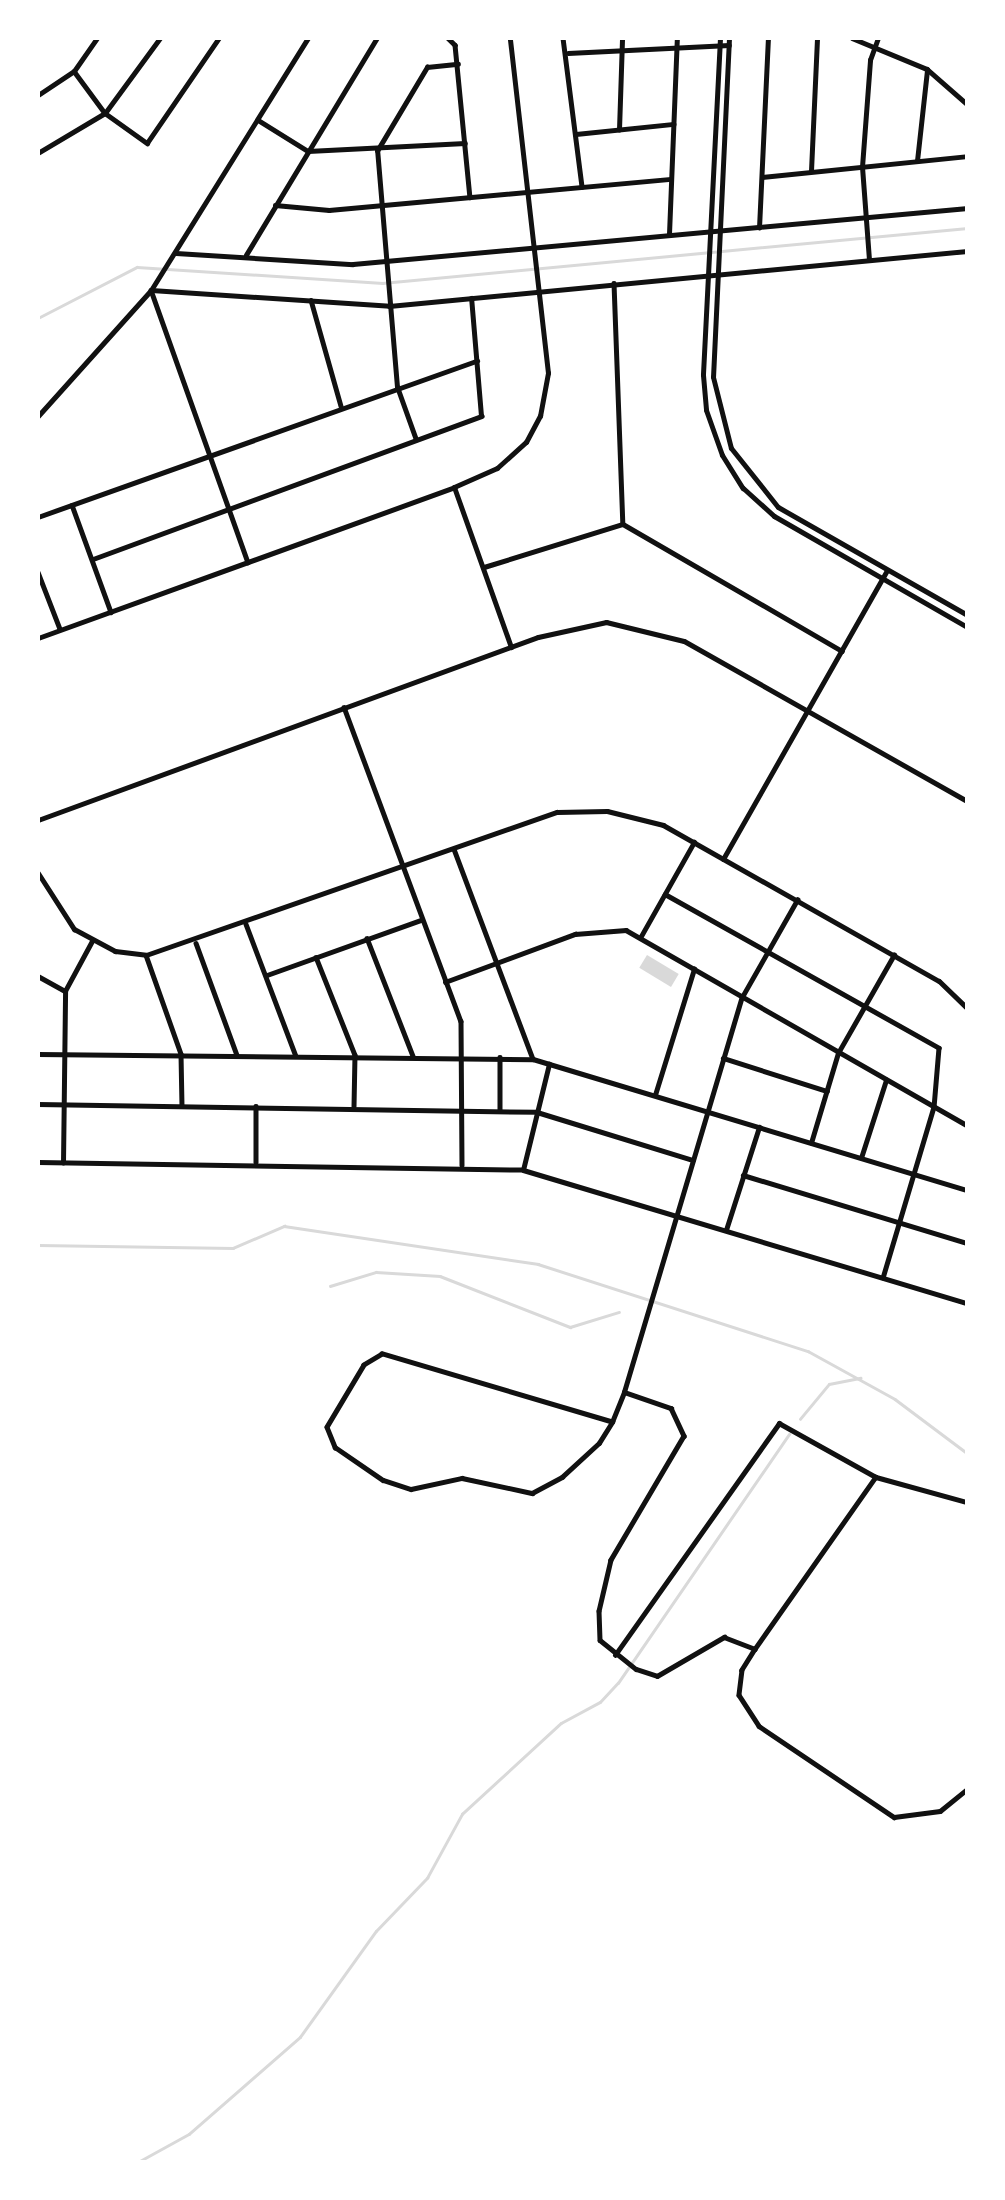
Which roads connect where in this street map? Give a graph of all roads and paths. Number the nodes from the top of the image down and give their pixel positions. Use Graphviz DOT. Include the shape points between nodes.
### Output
graph roads {
  1 [pos="97,38"];
  2 [pos="160,38"];
  3 [pos="219,38"];
  4 [pos="308,38"];
  5 [pos="377,38"];
  6 [pos="448,38"];
  7 [pos="510,38"];
  8 [pos="563,38"];
  9 [pos="622,38"];
  10 [pos="720,38"];
  11 [pos="768,38"];
  12 [pos="817,38"];
  13 [pos="852,38"];
  14 [pos="878,38"];
  15 [pos="677,41"];
  16 [pos="729,42"];
  17 [pos="719,46"];
  18 [pos="874,47"];
  19 [pos="621,48"];
  20 [pos="568,52"];
  21 [pos="457,64"];
  22 [pos="927,69"];
  23 [pos="74,71"];
  24 [pos="38,95"];
  25 [pos="967,104"];
  26 [pos="105,113"];
  27 [pos="258,120"];
  28 [pos="673,124"];
  29 [pos="619,130"];
  30 [pos="576,134"];
  31 [pos="465,143"];
  32 [pos="308,150"];
  33 [pos="377,151"];
  34 [pos="38,153"];
  35 [pos="967,156"];
  36 [pos="917,161"];
  37 [pos="862,167"];
  38 [pos="811,171"];
  39 [pos="762,177"];
  40 [pos="671,179"];
  41 [pos="582,187"];
  42 [pos="531,192"];
  43 [pos="470,197"];
  44 [pos="275,205"];
  45 [pos="381,206"];
  46 [pos="967,208"];
  47 [pos="865,217"];
  48 [pos="759,228"];
  49 [pos="710,232"];
  50 [pos="720,232"];
  51 [pos="669,234"];
  52 [pos="536,249"];
  53 [pos="967,251"];
  54 [pos="176,253"];
  55 [pos="246,255"];
  56 [pos="869,260"];
  57 [pos="386,262"];
  58 [pos="719,275"];
  59 [pos="708,276"];
  60 [pos="614,282"];
  61 [pos="151,290"];
  62 [pos="539,291"];
  63 [pos="471,298"];
  64 [pos="311,300"];
  65 [pos="389,306"];
  66 [pos="477,361"];
  67 [pos="397,387"];
  68 [pos="341,406"];
  69 [pos="38,416"];
  70 [pos="416,440"];
  71 [pos="209,455"];
  72 [pos="454,487"];
  73 [pos="72,505"];
  74 [pos="228,509"];
  75 [pos="38,517"];
  76 [pos="623,524"];
  77 [pos="93,559"];
  78 [pos="248,562"];
  79 [pos="484,567"];
  80 [pos="887,570"];
  81 [pos="38,572"];
  82 [pos="881,579"];
  83 [pos="111,612"];
  84 [pos="967,615"];
  85 [pos="967,627"];
  86 [pos="60,629"];
  87 [pos="38,638"];
  88 [pos="510,647"];
  89 [pos="842,651"];
  90 [pos="344,707"];
  91 [pos="806,712"];
  92 [pos="967,801"];
  93 [pos="38,820"];
  94 [pos="694,842"];
  95 [pos="454,849"];
  96 [pos="723,859"];
  97 [pos="402,869"];
  98 [pos="38,873"];
  99 [pos="41,887"];
  100 [pos="665,894"];
  101 [pos="797,900"];
  102 [pos="421,920"];
  103 [pos="246,924"];
  104 [pos="368,938"];
  105 [pos="640,938"];
  106 [pos="92,941"];
  107 [pos="196,943"];
  108 [pos="768,950"];
  109 [pos="146,955"];
  110 [pos="894,955"];
  111 [pos="316,957"];
  112 [pos="496,962"];
  113 [pos="694,969"];
  114 [pos="267,975"];
  115 [pos="38,976"];
  116 [pos="445,982"];
  117 [pos="65,991"];
  118 [pos="742,997"];
  119 [pos="865,1006"];
  120 [pos="967,1008"];
  121 [pos="838,1053"];
  122 [pos="38,1054"];
  123 [pos="64,1054"];
  124 [pos="181,1055"];
  125 [pos="237,1055"];
  126 [pos="355,1055"];
  127 [pos="296,1056"];
  128 [pos="413,1056"];
  129 [pos="461,1057"];
  130 [pos="500,1057"];
  131 [pos="723,1058"];
  132 [pos="533,1059"];
  133 [pos="550,1064"];
  134 [pos="887,1080"];
  135 [pos="827,1091"];
  136 [pos="656,1095"];
  137 [pos="38,1104"];
  138 [pos="65,1104"];
  139 [pos="183,1105"];
  140 [pos="256,1106"];
  141 [pos="354,1106"];
  142 [pos="461,1107"];
  143 [pos="934,1107"];
  144 [pos="500,1109"];
  145 [pos="708,1111"];
  146 [pos="537,1112"];
  147 [pos="967,1125"];
  148 [pos="759,1127"];
  149 [pos="811,1143"];
  150 [pos="861,1158"];
  151 [pos="694,1160"];
  152 [pos="38,1162"];
  153 [pos="256,1162"];
  154 [pos="63,1163"];
  155 [pos="463,1165"];
  156 [pos="523,1170"];
  157 [pos="914,1174"];
  158 [pos="743,1175"];
  159 [pos="967,1190"];
  160 [pos="676,1215"];
  161 [pos="899,1222"];
  162 [pos="726,1230"];
  163 [pos="967,1243"];
  164 [pos="883,1278"];
  165 [pos="967,1303"];
  166 [pos="624,1392"];
  167 [pos="612,1422"];
  168 [pos="876,1477"];
  169 [pos="967,1502"];
  170 [pos="755,1649"];
  171 [pos="615,1655"];
  172 [pos="967,1789"];
  1 -- 23 [label="street"];
  2 -- 26 [label="street"];
  3 -- 26 [label="street" via="147,143"];
  4 -- 27 [label="street"];
  5 -- 32 [label="street"];
  6 -- 21 [label="street"];
  7 -- 42 [label="street"];
  8 -- 20 [label="street"];
  9 -- 19 [label="street"];
  10 -- 17 [label="street"];
  11 -- 39 [label="street"];
  12 -- 38 [label="street"];
  13 -- 18 [label="street"];
  14 -- 18 [label="street"];
  15 -- 17 [label="street"];
  15 -- 19 [label="street"];
  15 -- 28 [label="street"];
  16 -- 17 [label="street"];
  16 -- 50 [label="street"];
  17 -- 49 [label="street"];
  18 -- 22 [label="street"];
  18 -- 37 [label="street"];
  19 -- 20 [label="street"];
  19 -- 29 [label="street"];
  20 -- 30 [label="street"];
  21 -- 31 [label="street"];
  21 -- 33 [label="street" via="427,67"];
  22 -- 25 [label="street"];
  22 -- 36 [label="street"];
  23 -- 24 [label="street"];
  23 -- 26 [label="street"];
  26 -- 34 [label="street"];
  27 -- 32 [label="street"];
  27 -- 54 [label="street"];
  28 -- 29 [label="street"];
  28 -- 40 [label="street"];
  29 -- 30 [label="street"];
  30 -- 41 [label="street"];
  31 -- 33 [label="street"];
  31 -- 43 [label="street"];
  32 -- 33 [label="street"];
  32 -- 44 [label="street"];
  33 -- 45 [label="street"];
  35 -- 36 [label="street"];
  36 -- 37 [label="street"];
  37 -- 38 [label="street"];
  37 -- 47 [label="street"];
  38 -- 39 [label="street"];
  39 -- 48 [label="street"];
  40 -- 41 [label="street"];
  40 -- 51 [label="street"];
  41 -- 42 [label="street"];
  42 -- 43 [label="street"];
  42 -- 52 [label="street"];
  43 -- 45 [label="street"];
  44 -- 45 [label="street"];
  44 -- 55 [label="street"];
  45 -- 57 [label="street"];
  46 -- 47 [label="street"];
  47 -- 48 [label="street"];
  47 -- 56 [label="street"];
  48 -- 50 [label="street"];
  49 -- 50 [label="street"];
  49 -- 51 [label="street"];
  49 -- 59 [label="street"];
  50 -- 58 [label="street"];
  51 -- 52 [label="street"];
  52 -- 57 [label="street"];
  52 -- 62 [label="street"];
  53 -- 56 [label="street"];
  54 -- 55 [label="street"];
  54 -- 61 [label="street"];
  55 -- 57 [label="street"];
  56 -- 58 [label="street"];
  57 -- 65 [label="street"];
  58 -- 59 [label="street"];
  58 -- 80 [label="street" via="713,377 731,449 778,507"];
  59 -- 60 [label="street"];
  59 -- 82 [label="street" via="706,410 722,455 743,488 774,516"];
  60 -- 62 [label="street"];
  60 -- 76 [label="street"];
  61 -- 64 [label="street"];
  61 -- 69 [label="street"];
  61 -- 71 [label="street"];
  62 -- 63 [label="street"];
  62 -- 72 [label="street" via="548,373 540,415 516,454"];
  63 -- 65 [label="street"];
  63 -- 66 [label="street"];
  64 -- 65 [label="street"];
  64 -- 68 [label="street"];
  65 -- 67 [label="street"];
  66 -- 67 [label="street"];
  66 -- 70 [label="street" via="481,416"];
  67 -- 68 [label="street"];
  67 -- 70 [label="street"];
  68 -- 71 [label="street"];
  70 -- 74 [label="street"];
  71 -- 73 [label="street"];
  71 -- 74 [label="street"];
  72 -- 78 [label="street"];
  72 -- 79 [label="street"];
  73 -- 75 [label="street"];
  73 -- 77 [label="street"];
  74 -- 77 [label="street"];
  74 -- 78 [label="street"];
  76 -- 79 [label="street"];
  76 -- 89 [label="street"];
  77 -- 83 [label="street"];
  78 -- 83 [label="street"];
  79 -- 88 [label="street"];
  80 -- 82 [label="street"];
  80 -- 84 [label="street"];
  81 -- 86 [label="street"];
  82 -- 85 [label="street"];
  82 -- 89 [label="street"];
  83 -- 86 [label="street"];
  86 -- 87 [label="street"];
  88 -- 90 [label="street"];
  88 -- 91 [label="street" via="586,623 647,627 684,641"];
  89 -- 91 [label="street"];
  90 -- 93 [label="street"];
  90 -- 97 [label="street"];
  91 -- 92 [label="street"];
  91 -- 96 [label="street"];
  94 -- 95 [label="street" via="634,816 581,810"];
  94 -- 96 [label="street"];
  94 -- 100 [label="street"];
  95 -- 97 [label="street"];
  95 -- 112 [label="street"];
  96 -- 101 [label="street"];
  97 -- 102 [label="street"];
  97 -- 103 [label="street"];
  98 -- 99 [label="street"];
  99 -- 106 [label="street" via="60,915"];
  100 -- 105 [label="street"];
  100 -- 108 [label="street"];
  101 -- 108 [label="street"];
  101 -- 110 [label="street"];
  102 -- 104 [label="street"];
  102 -- 116 [label="street"];
  103 -- 107 [label="street"];
  103 -- 114 [label="street"];
  104 -- 111 [label="street"];
  104 -- 128 [label="street"];
  105 -- 112 [label="street" via="625,930 575,934"];
  105 -- 113 [label="street"];
  106 -- 109 [label="street"];
  106 -- 117 [label="street"];
  107 -- 109 [label="street"];
  107 -- 125 [label="street"];
  108 -- 118 [label="street"];
  108 -- 119 [label="street"];
  109 -- 124 [label="street"];
  110 -- 119 [label="street"];
  110 -- 120 [label="street" via="939,981"];
  111 -- 114 [label="street"];
  111 -- 126 [label="street"];
  112 -- 116 [label="street"];
  112 -- 132 [label="street"];
  113 -- 118 [label="street"];
  113 -- 136 [label="street"];
  114 -- 127 [label="street"];
  115 -- 117 [label="street"];
  116 -- 129 [label="street" via="461,1021"];
  117 -- 123 [label="street"];
  118 -- 121 [label="street"];
  118 -- 131 [label="street"];
  119 -- 121 [label="street"];
  119 -- 143 [label="street" via="939,1048"];
  121 -- 134 [label="street"];
  121 -- 135 [label="street"];
  122 -- 123 [label="street"];
  123 -- 124 [label="street"];
  123 -- 138 [label="street"];
  124 -- 125 [label="street"];
  124 -- 139 [label="street"];
  125 -- 127 [label="street"];
  126 -- 127 [label="street"];
  126 -- 128 [label="street"];
  126 -- 141 [label="street"];
  128 -- 129 [label="street"];
  129 -- 130 [label="street"];
  129 -- 142 [label="street"];
  130 -- 132 [label="street"];
  130 -- 144 [label="street"];
  131 -- 135 [label="street"];
  131 -- 145 [label="street"];
  132 -- 133 [label="street"];
  133 -- 136 [label="street"];
  133 -- 146 [label="street"];
  134 -- 143 [label="street"];
  134 -- 150 [label="street"];
  135 -- 149 [label="street"];
  136 -- 145 [label="street"];
  137 -- 138 [label="street"];
  138 -- 139 [label="street"];
  138 -- 154 [label="street"];
  139 -- 140 [label="street"];
  140 -- 141 [label="street"];
  140 -- 153 [label="street"];
  141 -- 142 [label="street"];
  142 -- 144 [label="street"];
  142 -- 155 [label="street"];
  143 -- 147 [label="street"];
  143 -- 157 [label="street"];
  144 -- 146 [label="street"];
  145 -- 148 [label="street"];
  145 -- 151 [label="street"];
  146 -- 151 [label="street"];
  146 -- 156 [label="street"];
  148 -- 149 [label="street"];
  148 -- 158 [label="street"];
  149 -- 150 [label="street"];
  150 -- 157 [label="street"];
  151 -- 160 [label="street"];
  152 -- 154 [label="street"];
  153 -- 154 [label="street"];
  153 -- 155 [label="street"];
  155 -- 156 [label="street"];
  156 -- 160 [label="street"];
  157 -- 159 [label="street"];
  157 -- 161 [label="street"];
  158 -- 161 [label="street"];
  158 -- 162 [label="street"];
  160 -- 162 [label="street"];
  160 -- 166 [label="street"];
  161 -- 163 [label="street"];
  161 -- 164 [label="street"];
  162 -- 164 [label="street"];
  164 -- 165 [label="street"];
  166 -- 167 [label="street"];
  166 -- 171 [label="street" via="671,1408 684,1436 611,1560 597,1630"];
  167 -- 167 [label="street" via="382,1354 364,1365 327,1427 335,1447 395,1486 462,1478 521,1493 562,1478"];
  168 -- 169 [label="street"];
  168 -- 170 [label="street"];
  168 -- 171 [label="street" via="785,1423 774,1425"];
  170 -- 171 [label="street" via="724,1637 657,1676"];
  170 -- 172 [label="street" via="738,1682 751,1718 881,1811 924,1817"];
}
